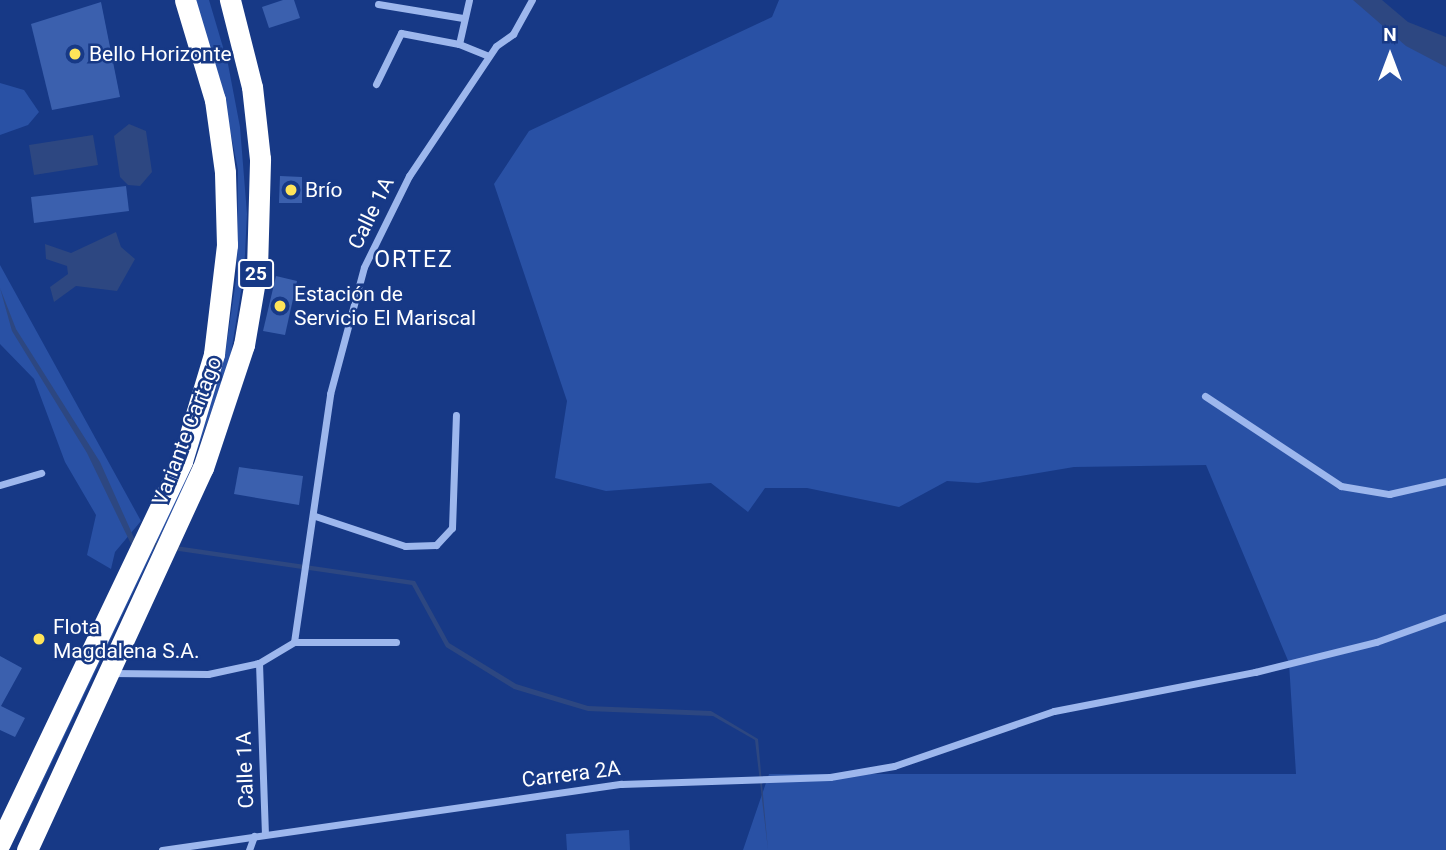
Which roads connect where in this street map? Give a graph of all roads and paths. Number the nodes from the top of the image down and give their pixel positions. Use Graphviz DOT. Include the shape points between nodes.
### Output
graph roads {
  1 [pos="185,0"];
  2 [pos="215,0"];
  3 [pos="469,0"];
  4 [pos="532,0"];
  5 [pos="378,4"];
  6 [pos="233,8"];
  7 [pos="463,18"];
  8 [pos="459,44"];
  9 [pos="489,56"];
  10 [pos="376,84"];
  11 [pos="1205,396"];
  12 [pos="457,415"];
  13 [pos="41,473"];
  14 [pos="1446,481"];
  15 [pos="0,485"];
  16 [pos="315,516"];
  17 [pos="1446,617"];
  18 [pos="294,642"];
  19 [pos="396,642"];
  20 [pos="259,663"];
  21 [pos="107,673"];
  22 [pos="265,833"];
  23 [pos="254,836"];
  24 [pos="0,843"];
  25 [pos="27,850"];
  26 [pos="162,850"];
  27 [pos="249,850"];
  1 -- 24 [label="highway, Variante Cartago / 25" via="206,64 221,136 227,209 226,270 206,390 182,461"];
  2 -- 6 [label="highway"];
  3 -- 7 [label="street"];
  4 -- 9 [label="street, Calle 1A" via="513,34"];
  5 -- 7 [label="street"];
  6 -- 21 [label="highway, Variante Cartago / 25" via="257,123 261,195 257,270 230,397"];
  7 -- 8 [label="street"];
  8 -- 9 [label="street"];
  8 -- 10 [label="street" via="401,33"];
  9 -- 16 [label="street, Calle 1A" via="390,208 364,267 330,394"];
  11 -- 14 [label="street" via="1341,486 1389,494"];
  12 -- 16 [label="street" via="452,528 436,545 405,546"];
  13 -- 15 [label="street"];
  16 -- 18 [label="street, Calle 1A"];
  17 -- 22 [label="street, Carrera 2A" via="1376,642 1255,672 1054,711 894,766 830,777 621,784"];
  18 -- 19 [label="street"];
  18 -- 20 [label="street"];
  20 -- 21 [label="street" via="208,674"];
  20 -- 22 [label="street, Calle 1A"];
  21 -- 25 [label="highway, Variante Cartago / 25"];
  22 -- 23 [label="street, Carrera 2A"];
  23 -- 26 [label="street, Carrera 2A"];
  23 -- 27 [label="street"];
}
